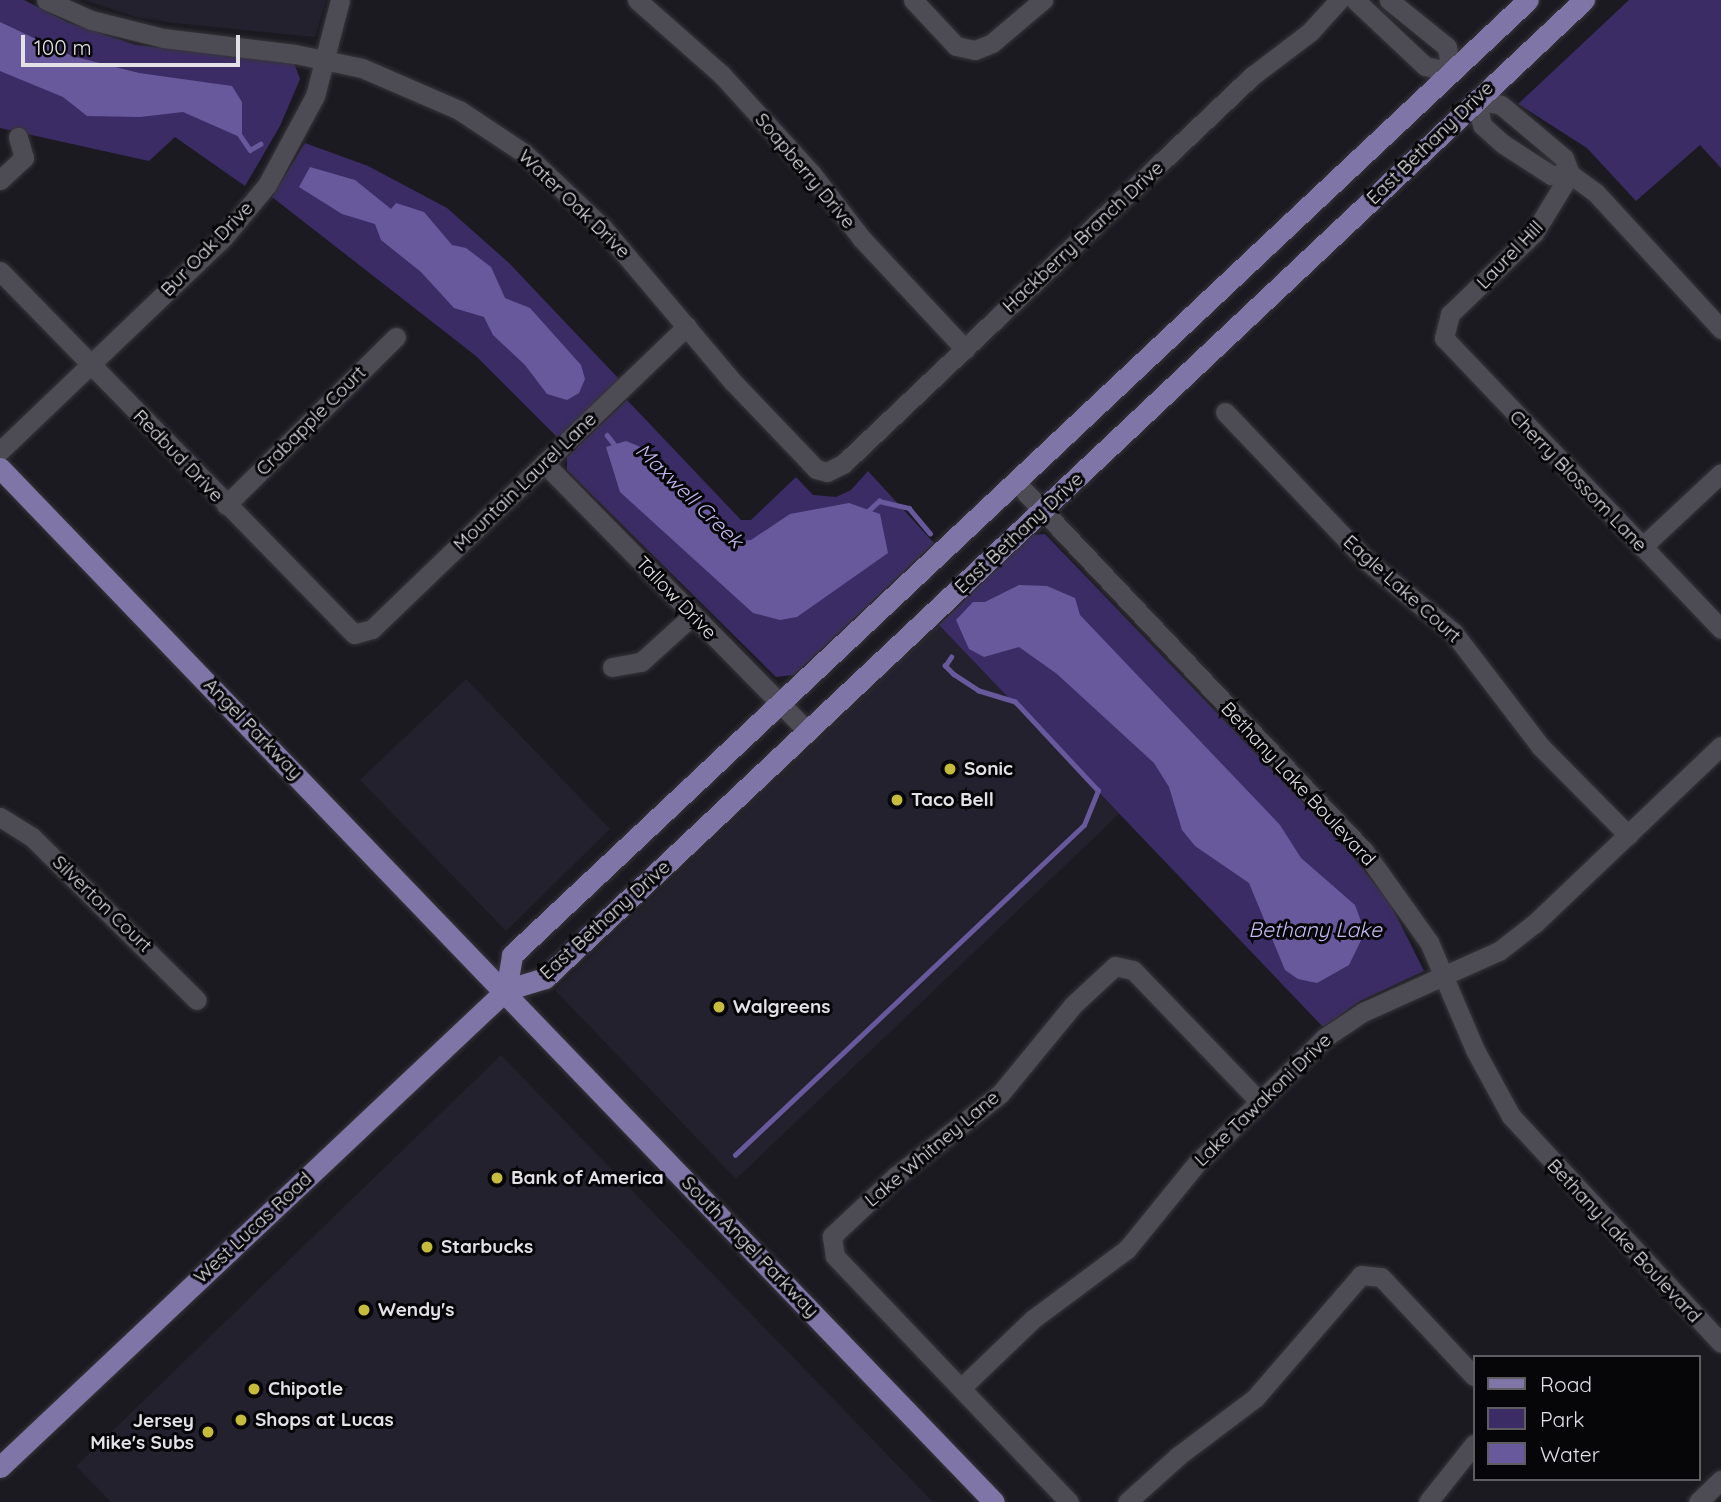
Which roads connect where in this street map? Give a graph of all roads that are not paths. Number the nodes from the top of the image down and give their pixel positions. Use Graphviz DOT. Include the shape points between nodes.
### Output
graph roads {
  1 [pos="46,0"];
  2 [pos="340,0"];
  3 [pos="637,0"];
  4 [pos="913,0"];
  5 [pos="1043,0"];
  6 [pos="1339,0"];
  7 [pos="1355,0"];
  8 [pos="1389,0"];
  9 [pos="1528,0"];
  10 [pos="1584,0"];
  11 [pos="326,59"];
  12 [pos="1451,72"];
  13 [pos="1476,100"];
  14 [pos="18,137"];
  15 [pos="1570,174"];
  16 [pos="0,180"];
  17 [pos="0,271"];
  18 [pos="687,326"];
  19 [pos="1444,329"];
  20 [pos="1721,329"];
  21 [pos="396,337"];
  22 [pos="965,349"];
  23 [pos="90,364"];
  24 [pos="1225,412"];
  25 [pos="0,451"];
  26 [pos="544,463"];
  27 [pos="0,468"];
  28 [pos="827,472"];
  29 [pos="1721,473"];
  30 [pos="1016,482"];
  31 [pos="226,505"];
  32 [pos="1042,511"];
  33 [pos="1642,547"];
  34 [pos="693,615"];
  35 [pos="1721,629"];
  36 [pos="361,634"];
  37 [pos="612,667"];
  38 [pos="780,705"];
  39 [pos="808,732"];
  40 [pos="1721,746"];
  41 [pos="0,817"];
  42 [pos="1628,835"];
  43 [pos="1443,975"];
  44 [pos="506,990"];
  45 [pos="197,1000"];
  46 [pos="1259,1101"];
  47 [pos="1721,1343"];
  48 [pos="1472,1374"];
  49 [pos="962,1387"];
  50 [pos="1472,1447"];
  51 [pos="0,1467"];
  52 [pos="1721,1480"];
  53 [pos="994,1502"];
  54 [pos="1069,1502"];
  55 [pos="1127,1502"];
  56 [pos="1428,1502"];
  57 [pos="1698,1502"];
  1 -- 11 [label="street, Water Oak Drive" via="91,20 163,38"];
  2 -- 11 [label="street, Bur Oak Drive"];
  3 -- 22 [label="street, Soapberry Drive" via="720,74 813,174 862,239"];
  4 -- 5 [label="street" via="956,46 975,50 992,43"];
  6 -- 22 [label="street, Hackberry Branch Drive"];
  7 -- 12 [label="street" via="1425,66"];
  8 -- 12 [label="street" via="1447,47"];
  9 -- 12 [label="main road, East Bethany Drive"];
  10 -- 13 [label="main road, East Bethany Drive"];
  11 -- 18 [label="street, Water Oak Drive" via="362,68 459,110 524,153 602,227"];
  11 -- 23 [label="street, Bur Oak Drive" via="300,129 267,185 215,245"];
  12 -- 13 [label="main road"];
  12 -- 30 [label="main road, East Bethany Drive"];
  13 -- 15 [label="street" via="1501,105 1564,158"];
  13 -- 15 [label="street" via="1482,125 1503,144 1551,175"];
  13 -- 32 [label="main road, East Bethany Drive"];
  14 -- 16 [label="street" via="24,158"];
  15 -- 19 [label="street, Laurel Hill" via="1534,233 1450,314"];
  15 -- 20 [label="street" via="1596,193"];
  17 -- 23 [label="street, Redbud Drive"];
  18 -- 26 [label="street, Mountain Laurel Lane"];
  18 -- 28 [label="street, Water Oak Drive" via="816,468"];
  19 -- 33 [label="street, Cherry Blossom Lane" via="1448,346"];
  21 -- 31 [label="street, Crabapple Court"];
  22 -- 28 [label="street, Hackberry Branch Drive" via="843,464"];
  23 -- 25 [label="street, Bur Oak Drive"];
  23 -- 31 [label="street, Redbud Drive"];
  24 -- 42 [label="street, Eagle Lake Court" via="1368,562 1453,632 1541,747"];
  26 -- 34 [label="street, Tallow Drive"];
  26 -- 36 [label="street, Mountain Laurel Lane" via="373,629"];
  27 -- 44 [label="main road, Angel Parkway"];
  29 -- 33 [label="street"];
  30 -- 32 [label="street, Bethany Lake Boulevard"];
  30 -- 38 [label="main road, East Bethany Drive"];
  31 -- 36 [label="street, Redbud Drive" via="348,632"];
  32 -- 39 [label="main road, East Bethany Drive"];
  32 -- 43 [label="street, Bethany Lake Boulevard" via="1364,851 1429,942"];
  33 -- 35 [label="street, Cherry Blossom Lane"];
  34 -- 37 [label="street" via="641,662"];
  34 -- 38 [label="street, Tallow Drive"];
  38 -- 39 [label="street, Tallow Drive"];
  38 -- 44 [label="main road, East Bethany Drive" via="512,955"];
  39 -- 44 [label="main road, East Bethany Drive" via="545,978"];
  40 -- 42 [label="street, Lake Tawakoni Drive"];
  41 -- 45 [label="street, Silverton Court" via="32,836"];
  42 -- 43 [label="street, Lake Tawakoni Drive" via="1499,951"];
  43 -- 46 [label="street, Lake Tawakoni Drive" via="1343,1025"];
  43 -- 47 [label="street, Bethany Lake Boulevard" via="1511,1116"];
  44 -- 51 [label="main road, West Lucas Road"];
  44 -- 53 [label="main road, South Angel Parkway"];
  46 -- 49 [label="street, Lake Tawakoni Drive" via="1197,1163 1127,1249 1033,1319"];
  46 -- 49 [label="street, Lake Whitney Lane" via="1133,970 1115,966 1073,1005 993,1100 896,1176 835,1232 831,1241 835,1256"];
  48 -- 55 [label="street" via="1381,1278 1361,1275 1255,1398 1178,1455"];
  49 -- 54 [label="street"];
  50 -- 56 [label="street"];
  52 -- 57 [label="street"];
}
